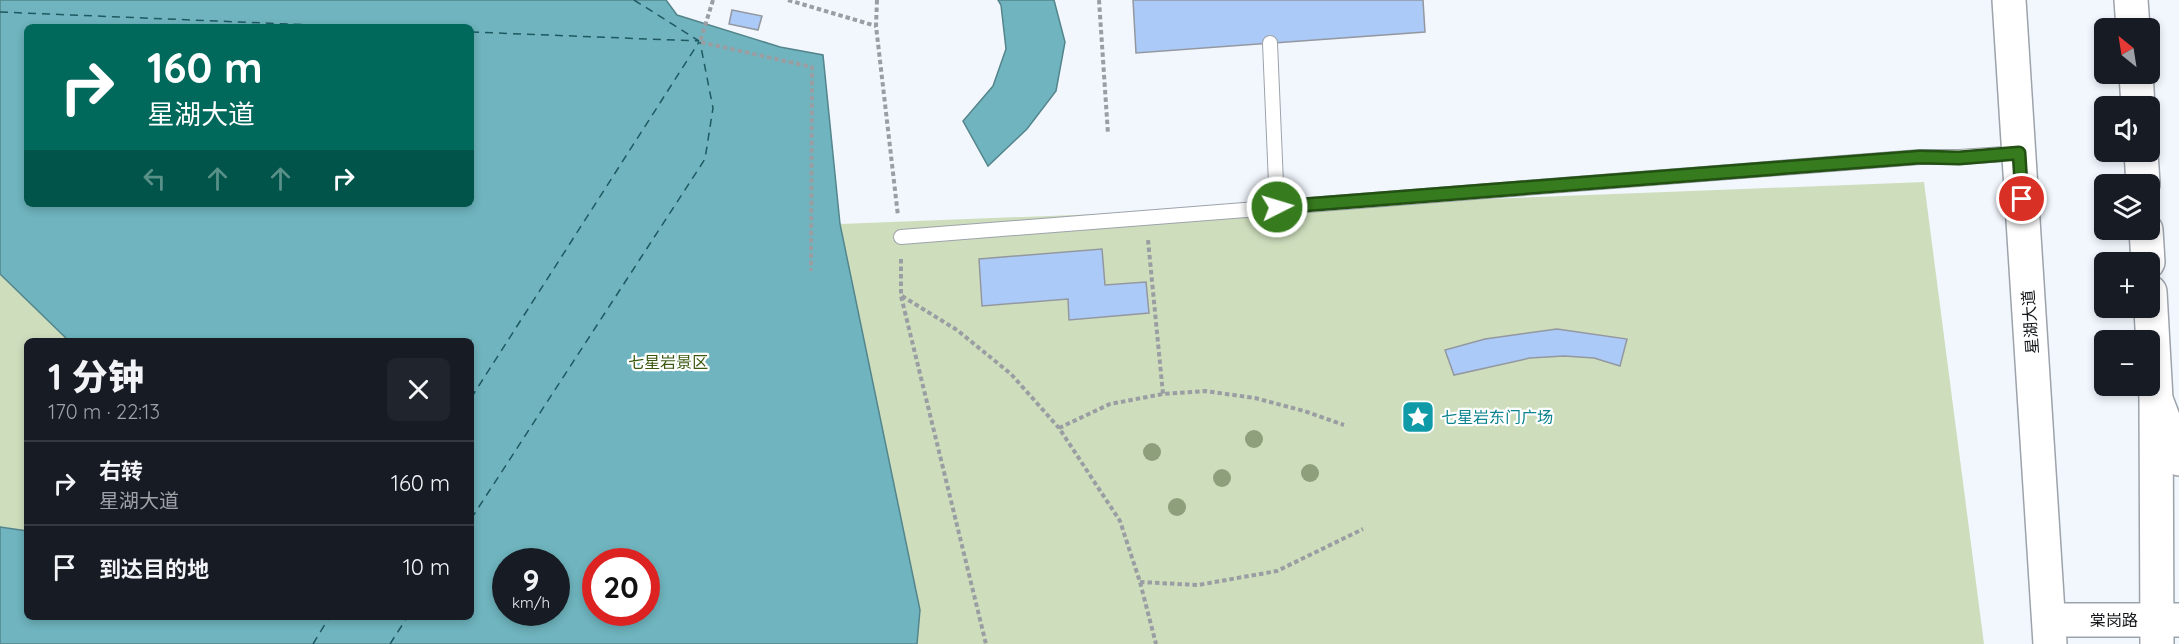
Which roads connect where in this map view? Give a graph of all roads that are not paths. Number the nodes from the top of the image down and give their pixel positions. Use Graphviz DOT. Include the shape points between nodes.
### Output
graph roads {
  1 [pos="2009,0"];
  2 [pos="2131,0"];
  3 [pos="2132,18"];
  4 [pos="1270,43"];
  5 [pos="2019,153"];
  6 [pos="1277,207"];
  7 [pos="901,237"];
  8 [pos="2151,318"];
  9 [pos="2156,399"];
  10 [pos="2179,459"];
  11 [pos="2165,628"];
  12 [pos="2049,632"];
  1 -- 5 [label="main road, 星湖大道"];
  2 -- 3 [label="main road"];
  4 -- 6 [label="lane"];
  5 -- 6 [label="lane" via="1920,157"];
  5 -- 12 [label="main road, 星湖大道"];
  6 -- 7 [label="lane"];
  8 -- 9 [label="main road"];
  9 -- 10 [label="main road"];
  9 -- 11 [label="main road"];
  11 -- 12 [label="main road, 棠岗路"];
}
